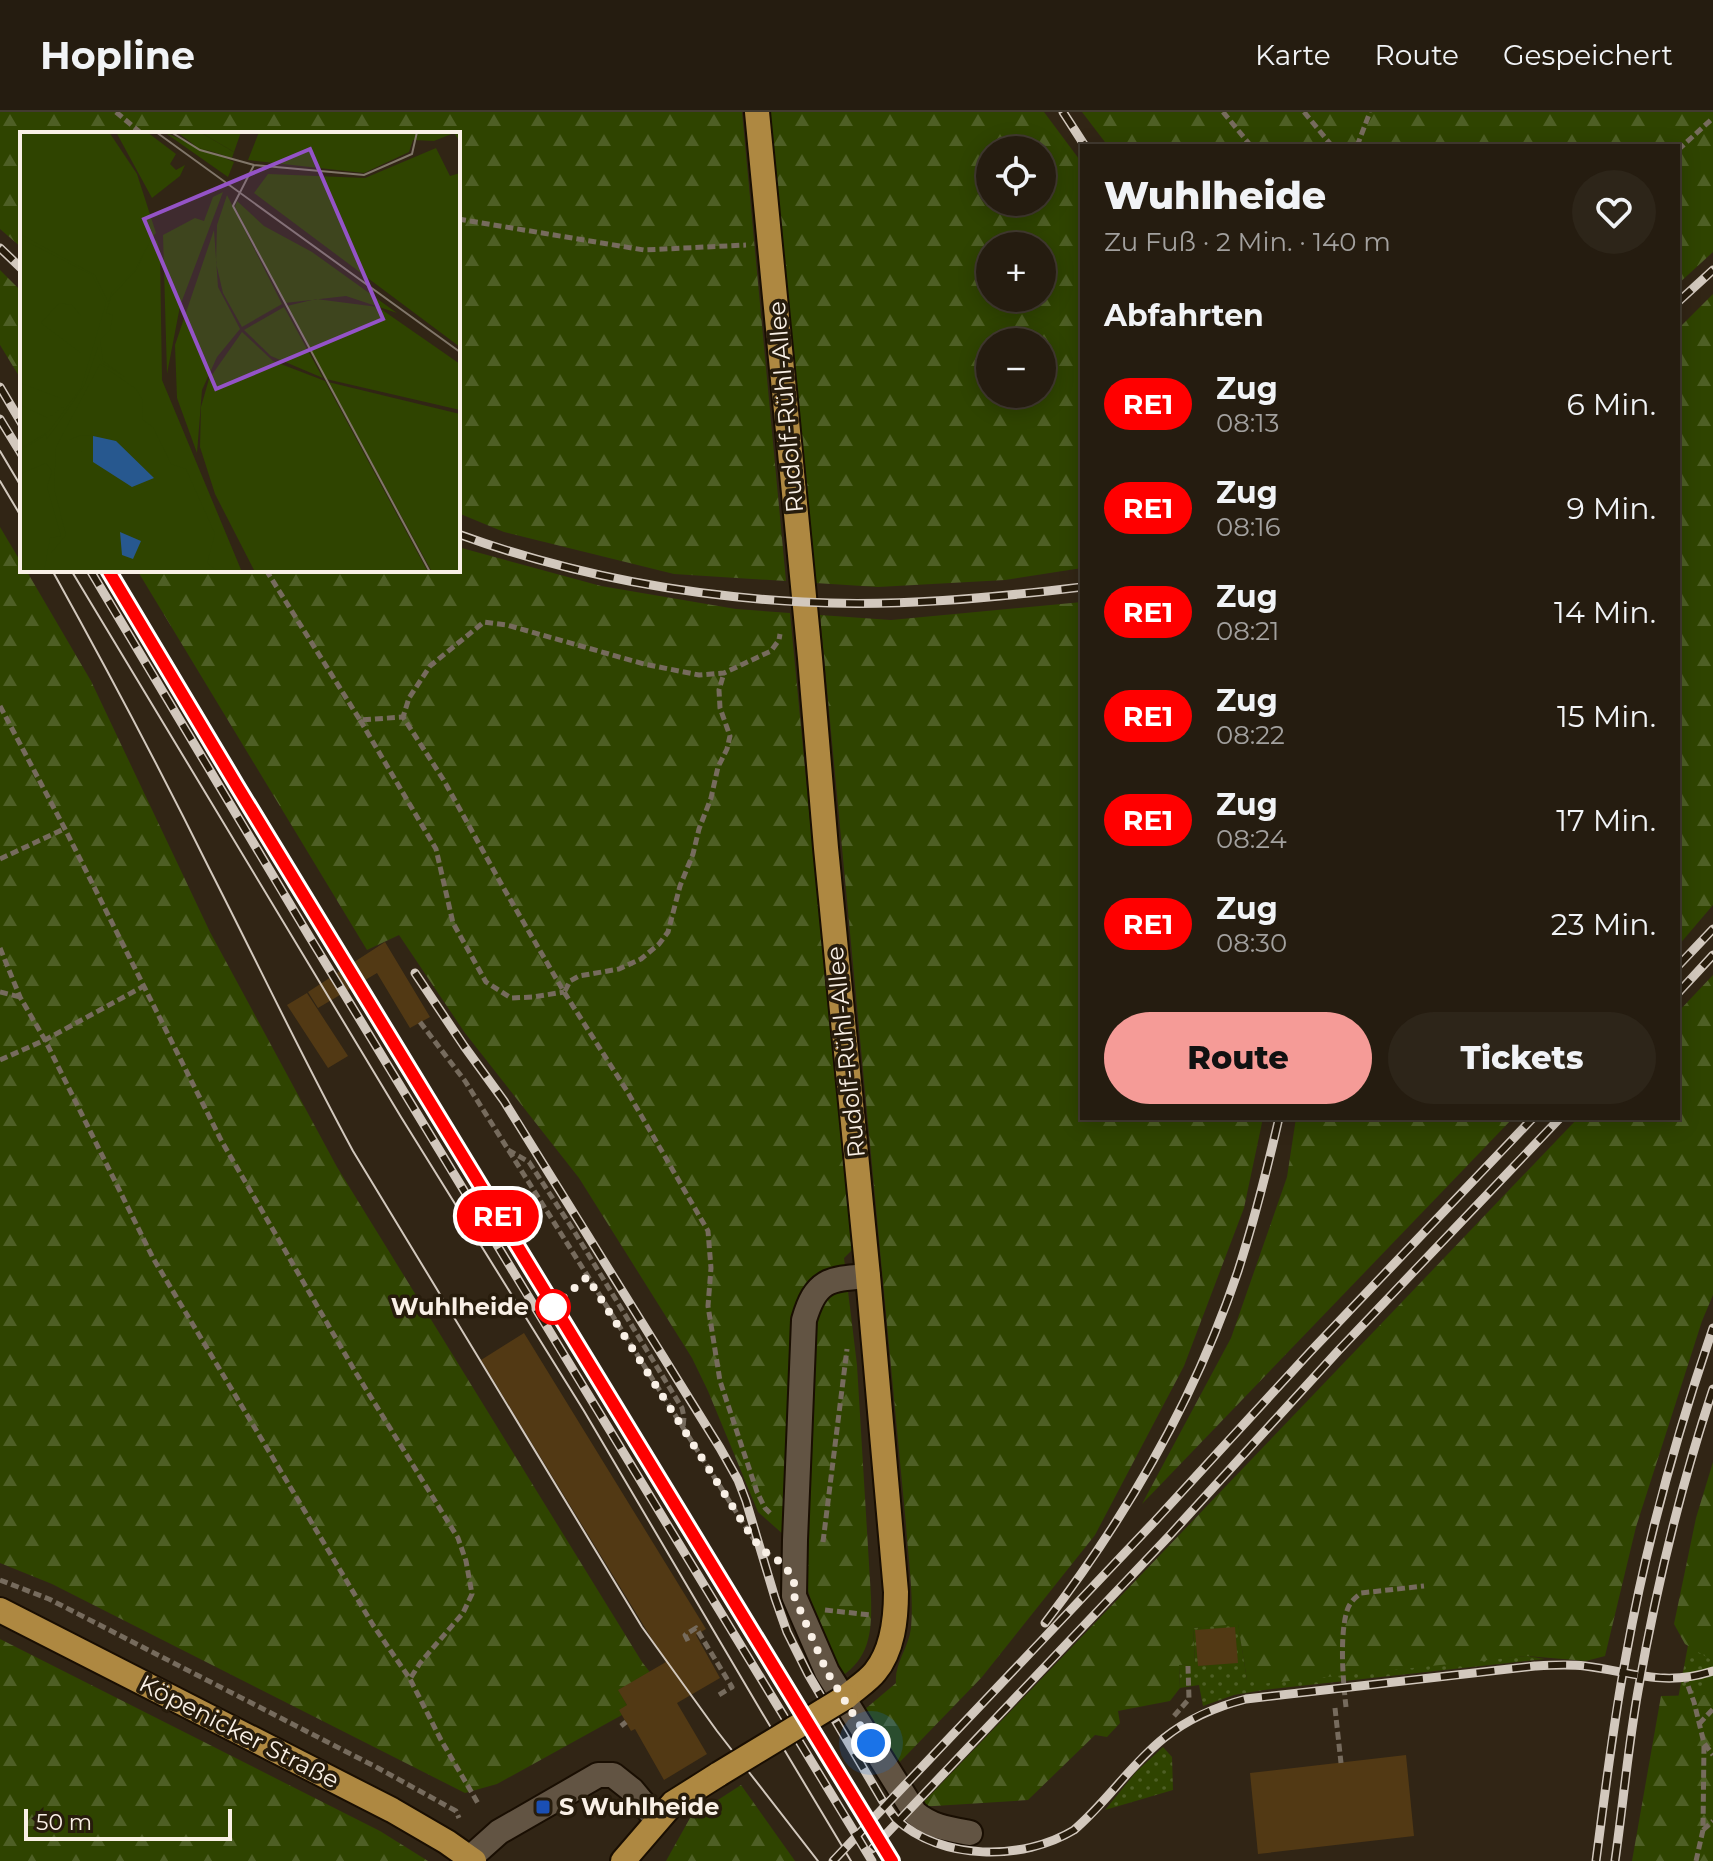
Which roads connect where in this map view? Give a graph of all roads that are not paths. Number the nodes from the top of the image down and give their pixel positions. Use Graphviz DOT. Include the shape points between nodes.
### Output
graph roads {
  1 [pos="757,112"];
  2 [pos="868,1276"];
  3 [pos="0,1610"];
  4 [pos="657,1820"];
  5 [pos="970,1833"];
  6 [pos="472,1859"];
  7 [pos="623,1861"];
  1 -- 2 [label="main road, Rudolf-Rühl-Allee"];
  2 -- 4 [label="main road, Rudolf-Rühl-Allee, bridge" via="896,1592 889,1646 876,1672 846,1697 673,1803"];
  2 -- 5 [label="lane" via="826,1282 814,1293 804,1320 794,1596 827,1672 915,1813 939,1828"];
  3 -- 6 [label="main road, Köpenicker Straße" via="392,1810"];
  4 -- 6 [label="lane" via="613,1775 598,1775 499,1832"];
  4 -- 7 [label="main road, Rudolf-Rühl-Allee"];
}
